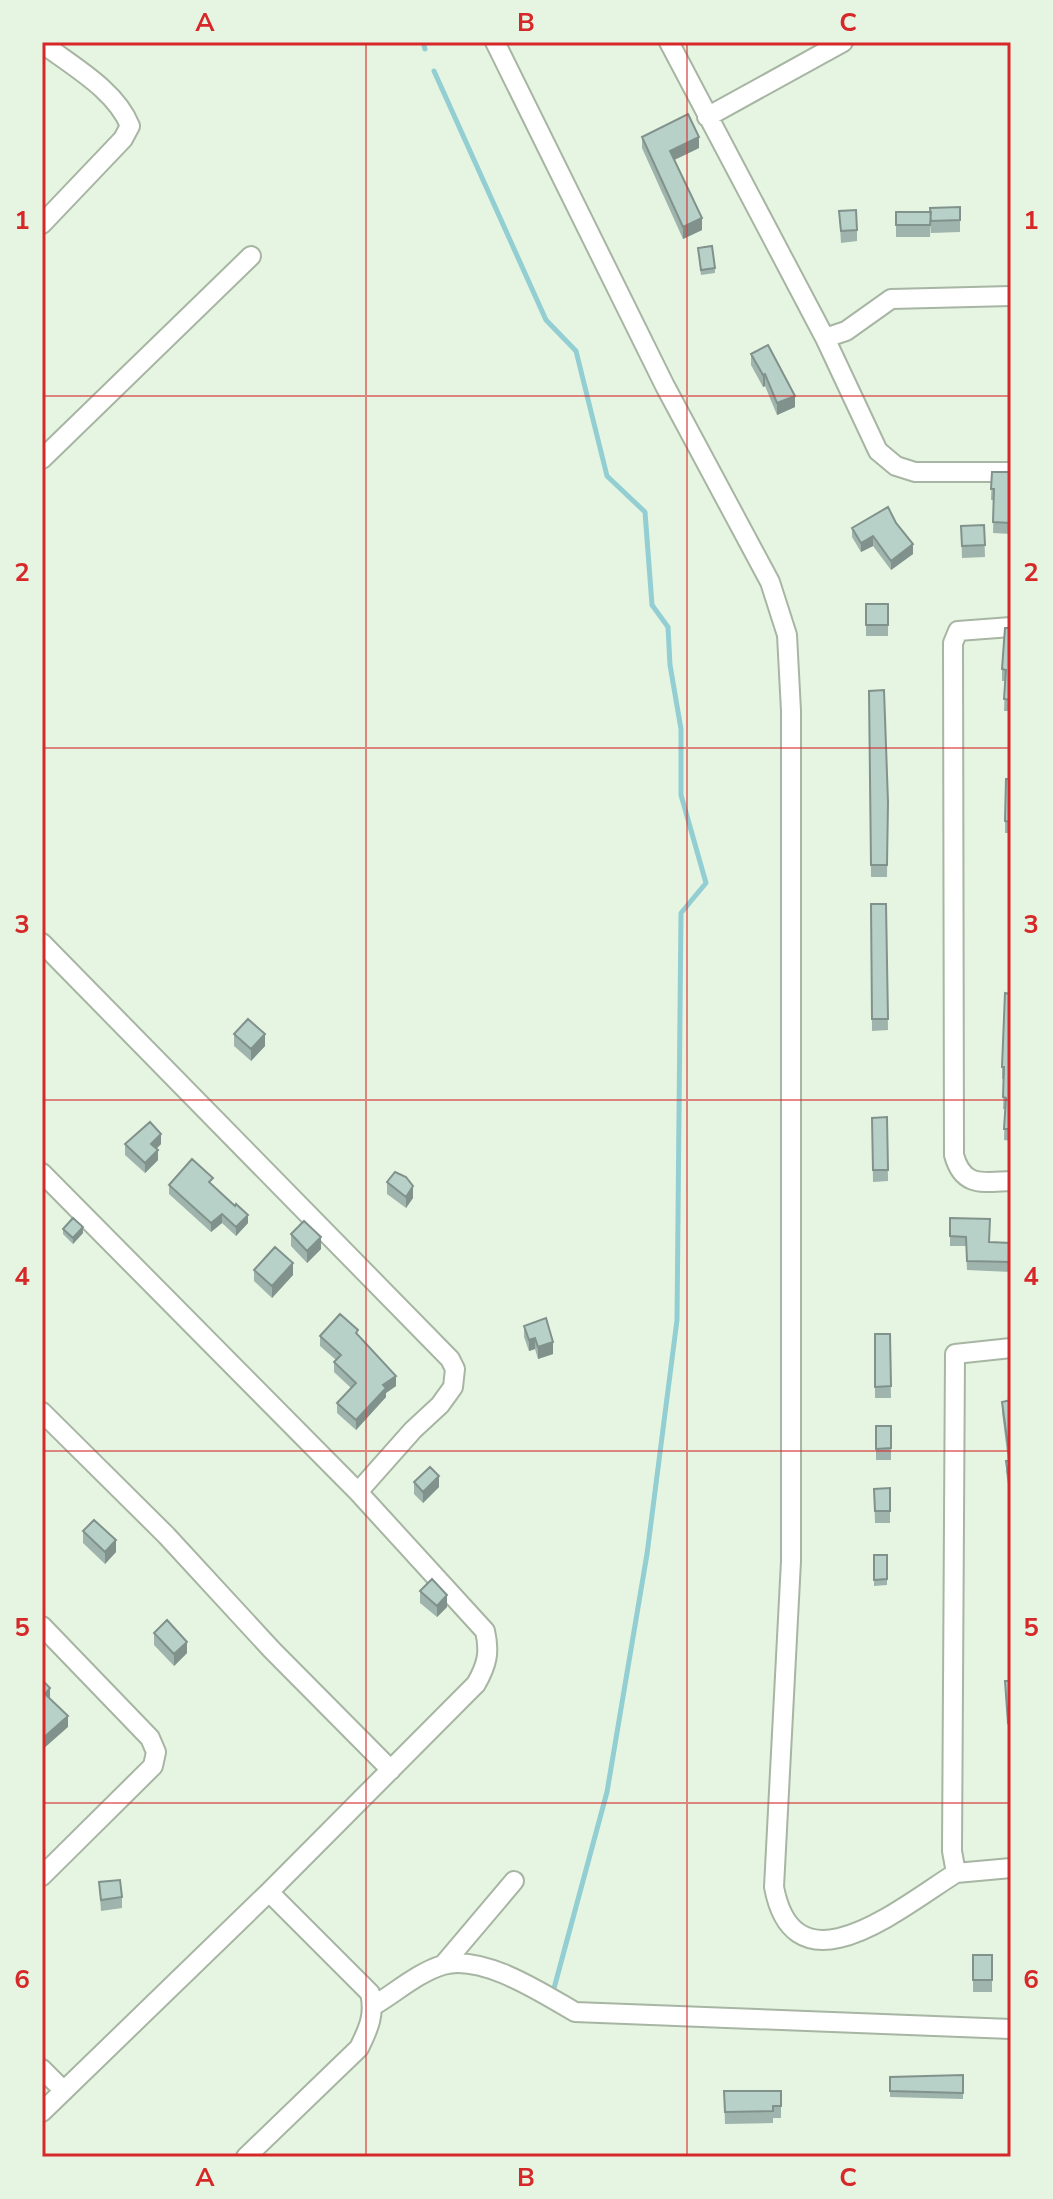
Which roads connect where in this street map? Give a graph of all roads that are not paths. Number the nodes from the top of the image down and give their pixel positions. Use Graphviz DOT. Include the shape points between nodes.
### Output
graph roads {
  1 [pos="495,42"];
  2 [pos="669,42"];
  3 [pos="843,42"];
  4 [pos="42,43"];
  5 [pos="707,117"];
  6 [pos="42,224"];
  7 [pos="251,256"];
  8 [pos="1011,296"];
  9 [pos="825,338"];
  10 [pos="42,459"];
  11 [pos="1011,472"];
  12 [pos="1011,627"];
  13 [pos="42,943"];
  14 [pos="1011,1181"];
  15 [pos="45,1184"];
  16 [pos="1011,1348"];
  17 [pos="42,1413"];
  18 [pos="358,1492"];
  19 [pos="42,1626"];
  20 [pos="391,1770"];
  21 [pos="46,1864"];
  22 [pos="1011,1868"];
  23 [pos="956,1873"];
  24 [pos="514,1881"];
  25 [pos="269,1892"];
  26 [pos="443,1965"];
  27 [pos="373,2006"];
  28 [pos="1011,2029"];
  29 [pos="42,2069"];
  30 [pos="64,2091"];
  31 [pos="42,2112"];
  32 [pos="246,2157"];
  1 -- 23 [label="street" via="665,386 770,582 787,635 791,1561 774,1887 779,1910 790,1928 811,1940 832,1942 855,1935"];
  2 -- 5 [label="street"];
  3 -- 5 [label="street"];
  4 -- 6 [label="street" via="112,98 130,126"];
  5 -- 9 [label="street"];
  7 -- 10 [label="street"];
  8 -- 9 [label="street" via="891,299 846,331"];
  9 -- 11 [label="street" via="878,451 896,466 915,472"];
  12 -- 14 [label="street" via="958,631 953,691 954,1155 957,1169 966,1177"];
  13 -- 18 [label="street" via="450,1359 453,1387"];
  15 -- 18 [label="street"];
  16 -- 23 [label="street" via="955,1354"];
  17 -- 20 [label="street"];
  18 -- 20 [label="street" via="485,1631 488,1643 487,1665 476,1684"];
  19 -- 21 [label="street" via="150,1738 156,1752 153,1766"];
  20 -- 25 [label="street"];
  22 -- 23 [label="street"];
  24 -- 26 [label="street"];
  25 -- 27 [label="street" via="370,1993"];
  25 -- 30 [label="street"];
  26 -- 27 [label="street"];
  26 -- 28 [label="street" via="472,1963 575,2012"];
  27 -- 32 [label="street" via="359,2048"];
  29 -- 30 [label="street"];
  30 -- 31 [label="street"];
}
